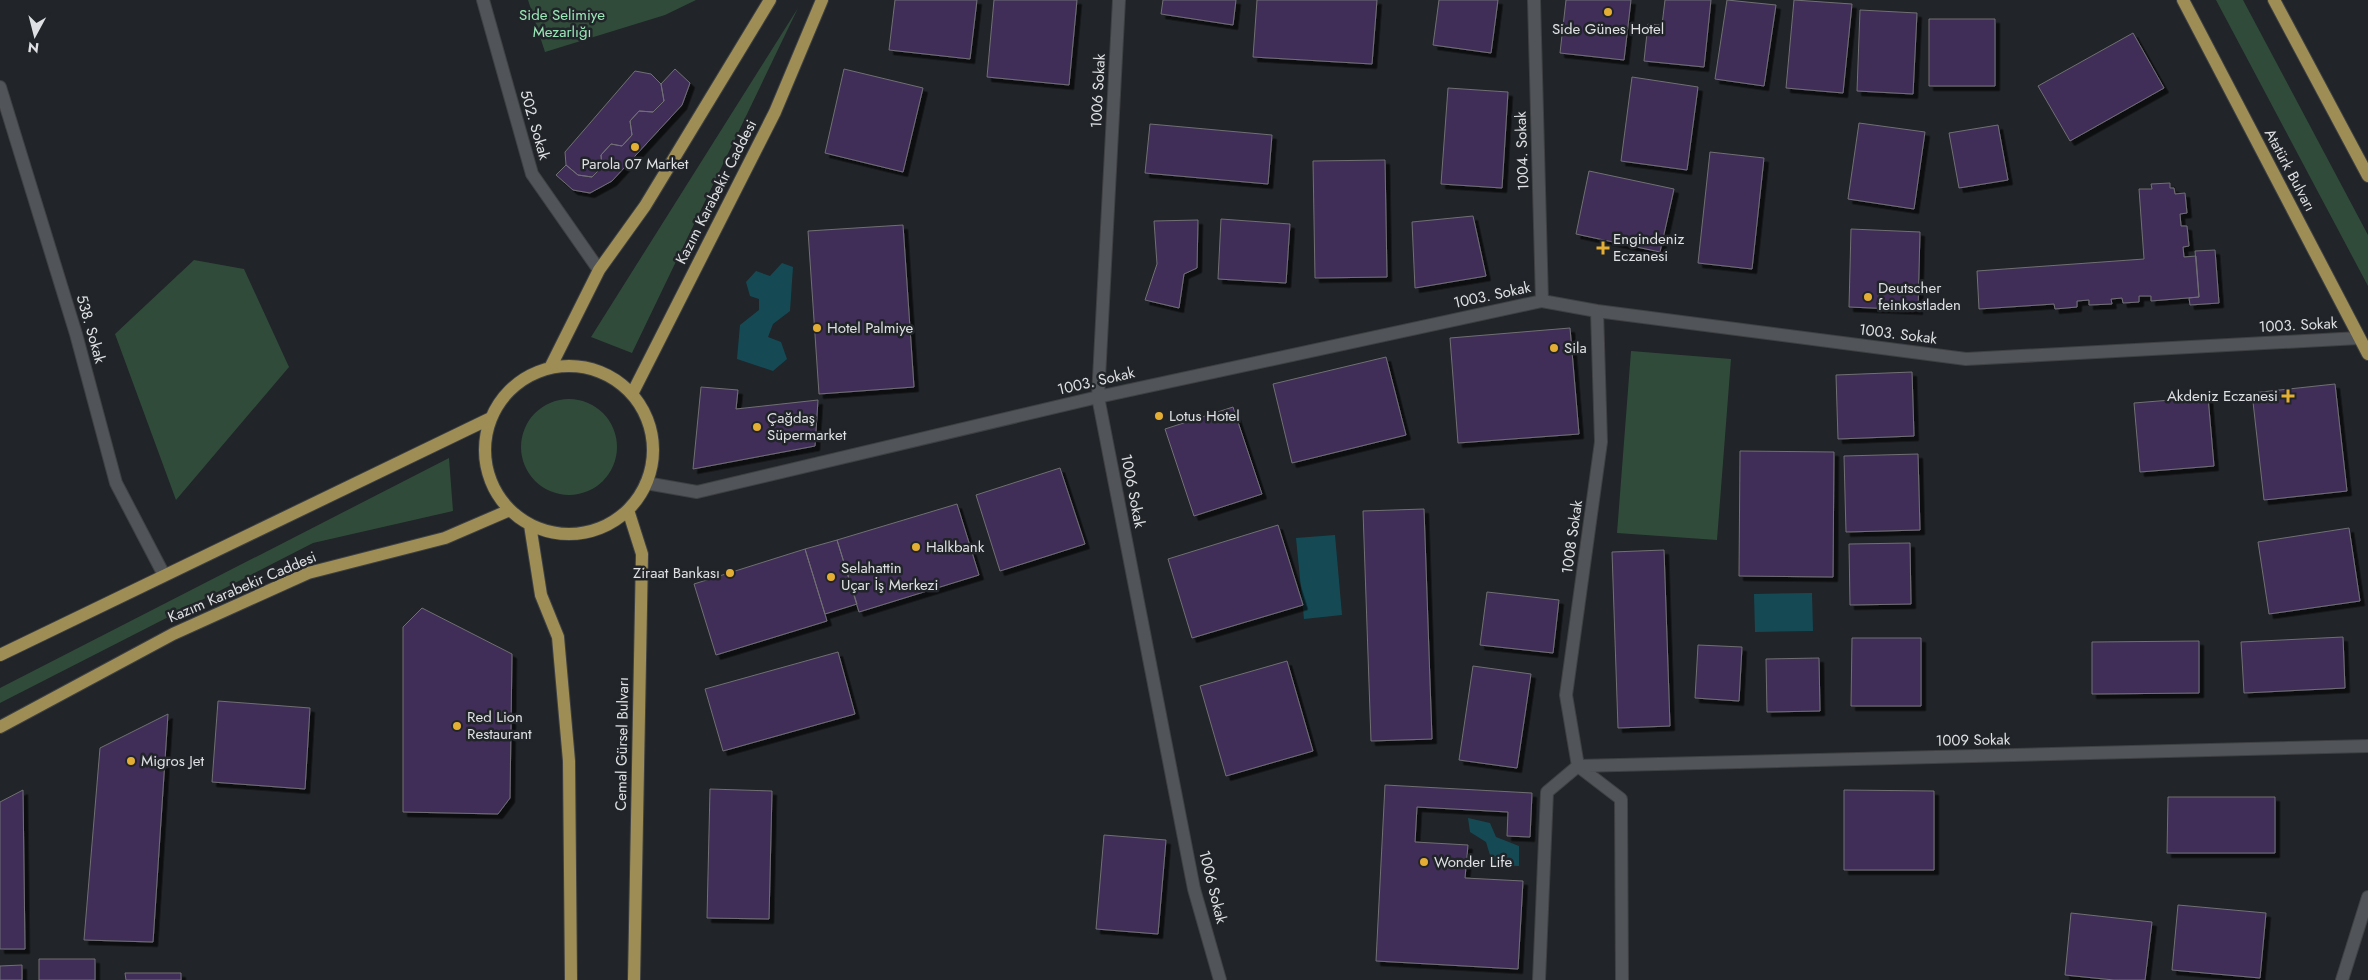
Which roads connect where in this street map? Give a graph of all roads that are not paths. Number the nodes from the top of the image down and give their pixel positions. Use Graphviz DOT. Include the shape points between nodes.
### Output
graph roads {
  1 [pos="483,0"];
  2 [pos="770,0"];
  3 [pos="822,0"];
  4 [pos="1120,0"];
  5 [pos="1534,0"];
  6 [pos="2183,0"];
  7 [pos="2274,0"];
  8 [pos="0,87"];
  9 [pos="2368,176"];
  10 [pos="599,270"];
  11 [pos="1542,300"];
  12 [pos="1597,311"];
  13 [pos="2359,338"];
  14 [pos="2368,354"];
  15 [pos="550,368"];
  16 [pos="632,394"];
  17 [pos="1098,397"];
  18 [pos="491,418"];
  19 [pos="646,483"];
  20 [pos="510,510"];
  21 [pos="628,510"];
  22 [pos="530,525"];
  23 [pos="164,575"];
  24 [pos="0,655"];
  25 [pos="0,726"];
  26 [pos="2368,746"];
  27 [pos="1578,766"];
  28 [pos="2368,897"];
  29 [pos="571,980"];
  30 [pos="634,980"];
  31 [pos="1220,980"];
  32 [pos="1539,980"];
  33 [pos="1622,980"];
  34 [pos="2342,980"];
  1 -- 10 [label="street, 502. Sokak" via="532,174"];
  2 -- 10 [label="main road" via="645,206"];
  3 -- 16 [label="main road, Kazım Karabekir Caddesi" via="775,112"];
  4 -- 17 [label="street, 1006 Sokak"];
  5 -- 11 [label="street, 1004. Sokak"];
  6 -- 13 [label="main road, Atatürk Bulvarı"];
  7 -- 9 [label="main road"];
  8 -- 23 [label="street, 538. Sokak" via="76,334 116,483"];
  10 -- 15 [label="main road"];
  11 -- 12 [label="street, 1003. Sokak"];
  11 -- 17 [label="street, 1003. Sokak"];
  12 -- 13 [label="street, 1003. Sokak" via="1966,359"];
  12 -- 27 [label="street, 1008 Sokak" via="1601,442 1566,695"];
  13 -- 14 [label="main road, Atatürk Bulvarı"];
  15 -- 16 [label="main road" via="591,369 616,381"];
  15 -- 18 [label="main road" via="515,385"];
  16 -- 19 [label="main road" via="645,416 652,438 652,458"];
  17 -- 19 [label="street, 1003. Sokak" via="697,492"];
  17 -- 31 [label="street, 1006 Sokak" via="1194,889"];
  18 -- 20 [label="main road" via="484,444 485,463 498,496"];
  18 -- 23 [label="main road"];
  19 -- 21 [label="main road"];
  20 -- 22 [label="main road"];
  20 -- 25 [label="main road, Kazım Karabekir Caddesi" via="445,538 308,573 173,634"];
  21 -- 22 [label="main road" via="594,530 574,534 556,533"];
  21 -- 30 [label="main road, Cemal Gürsel Bulvarı" via="642,554"];
  22 -- 29 [label="main road" via="541,595 559,646 569,761"];
  23 -- 24 [label="main road"];
  26 -- 27 [label="street, 1009 Sokak"];
  27 -- 32 [label="street" via="1548,792"];
  27 -- 33 [label="street" via="1622,799"];
  28 -- 34 [label="street"];
}
